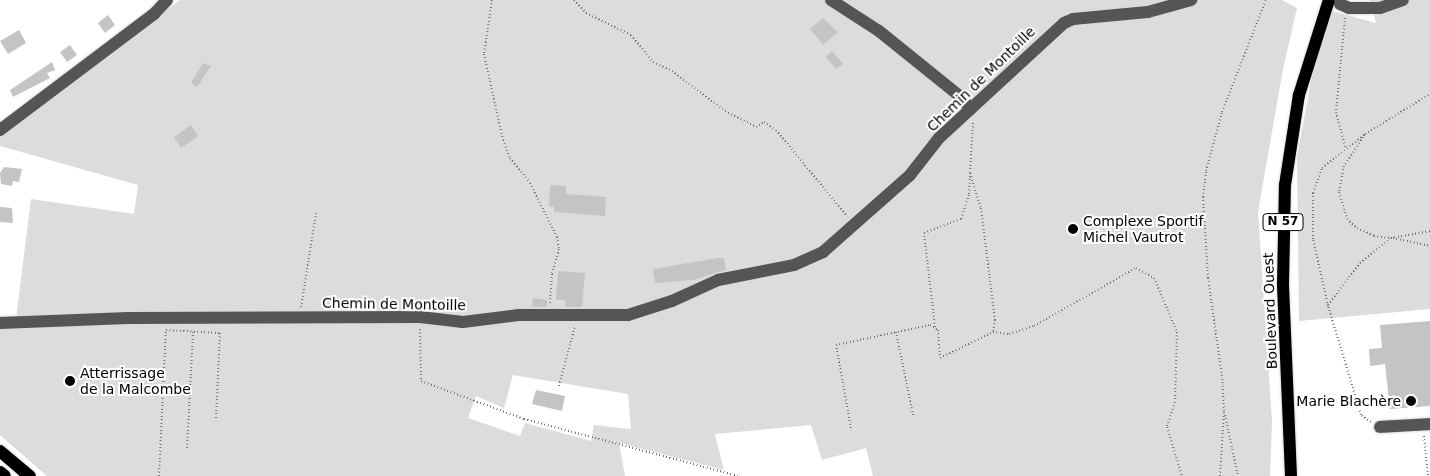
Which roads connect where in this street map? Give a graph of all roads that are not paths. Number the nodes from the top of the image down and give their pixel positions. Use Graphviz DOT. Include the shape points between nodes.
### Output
graph roads {
  1 [pos="167,0"];
  2 [pos="831,0"];
  3 [pos="1191,0"];
  4 [pos="1403,0"];
  5 [pos="1343,3"];
  6 [pos="970,109"];
  7 [pos="0,130"];
  8 [pos="0,323"];
  9 [pos="1426,424"];
  10 [pos="1380,427"];
  11 [pos="0,451"];
  12 [pos="0,472"];
  13 [pos="5,476"];
  14 [pos="30,476"];
  15 [pos="1291,476"];
  1 -- 7 [label="street" via="154,14"];
  2 -- 6 [label="street" via="880,31 962,98"];
  3 -- 6 [label="street, Chemin de Montoille" via="1148,12 1073,19 1064,23"];
  4 -- 5 [label="street" via="1380,8"];
  5 -- 15 [label="main road, Boulevard Ouest / N 57" via="1299,95 1285,185 1283,291"];
  6 -- 8 [label="street, Chemin de Montoille" via="939,138 910,176 823,252 794,264 718,280 672,301 628,315 519,315 463,322 420,317 300,317"];
  9 -- 10 [label="street"];
  11 -- 14 [label="main road"];
  12 -- 13 [label="main road"];
}
